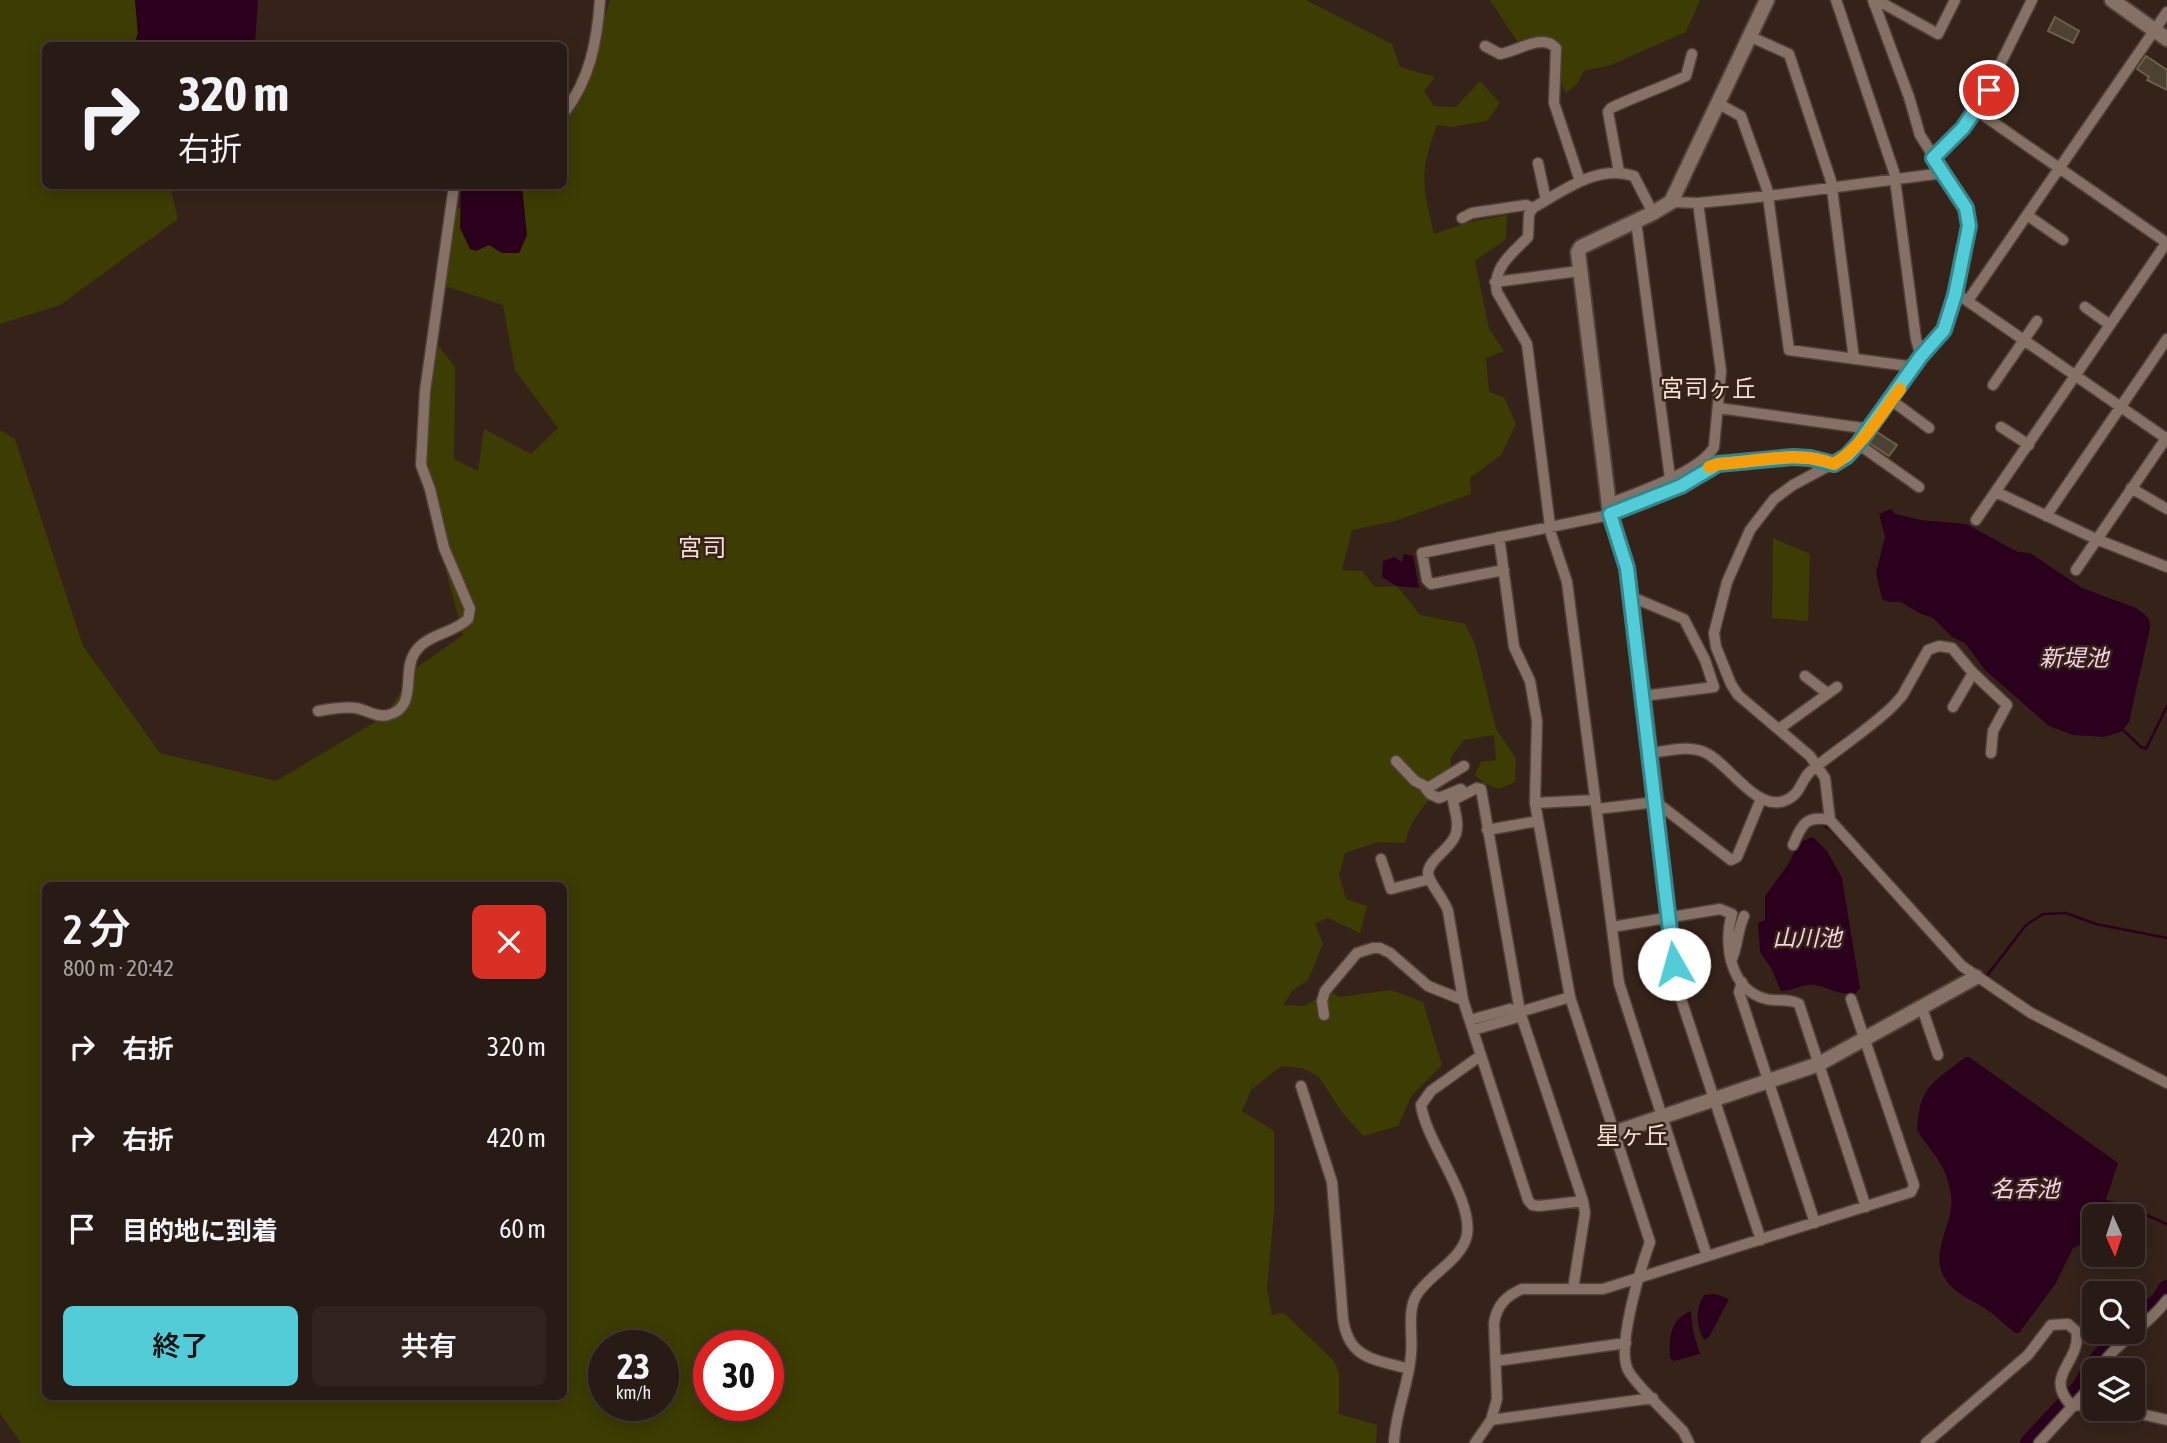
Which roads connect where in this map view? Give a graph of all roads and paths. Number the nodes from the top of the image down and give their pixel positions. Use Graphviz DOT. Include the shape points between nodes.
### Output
graph roads {
  1 [pos="600,0"];
  2 [pos="1767,0"];
  3 [pos="1836,0"];
  4 [pos="1955,0"];
  5 [pos="2032,0"];
  6 [pos="2112,0"];
  7 [pos="1874,2"];
  8 [pos="2167,12"];
  9 [pos="2161,34"];
  10 [pos="1749,36"];
  11 [pos="1485,46"];
  12 [pos="1692,54"];
  13 [pos="1717,103"];
  14 [pos="567,109"];
  15 [pos="1977,111"];
  16 [pos="1933,158"];
  17 [pos="1538,163"];
  18 [pos="2059,168"];
  19 [pos="1619,172"];
  20 [pos="1943,173"];
  21 [pos="1895,178"];
  22 [pos="1580,181"];
  23 [pos="1832,187"];
  24 [pos="454,189"];
  25 [pos="1768,196"];
  26 [pos="1546,200"];
  27 [pos="1671,202"];
  28 [pos="1698,203"];
  29 [pos="1533,208"];
  30 [pos="1653,213"];
  31 [pos="2027,215"];
  32 [pos="1462,218"];
  33 [pos="1636,221"];
  34 [pos="2063,240"];
  35 [pos="2167,243"];
  36 [pos="1579,271"];
  37 [pos="1495,282"];
  38 [pos="1955,295"];
  39 [pos="1969,299"];
  40 [pos="2085,307"];
  41 [pos="2037,321"];
  42 [pos="2110,325"];
  43 [pos="2024,340"];
  44 [pos="2167,340"];
  45 [pos="1921,356"];
  46 [pos="1854,359"];
  47 [pos="1915,367"];
  48 [pos="2076,376"];
  49 [pos="1993,385"];
  50 [pos="1891,400"];
  51 [pos="2121,407"];
  52 [pos="1719,408"];
  53 [pos="2001,427"];
  54 [pos="1929,428"];
  55 [pos="1870,429"];
  56 [pos="2167,438"];
  57 [pos="1858,444"];
  58 [pos="2029,445"];
  59 [pos="1834,464"];
  60 [pos="1670,478"];
  61 [pos="1919,487"];
  62 [pos="2131,488"];
  63 [pos="1996,492"];
  64 [pos="1610,509"];
  65 [pos="2167,509"];
  66 [pos="2046,516"];
  67 [pos="1976,520"];
  68 [pos="1550,526"];
  69 [pos="1500,537"];
  70 [pos="2096,539"];
  71 [pos="2167,567"];
  72 [pos="1504,570"];
  73 [pos="2076,570"];
  74 [pos="1631,601"];
  75 [pos="1973,673"];
  76 [pos="1805,676"];
  77 [pos="1643,696"];
  78 [pos="1953,707"];
  79 [pos="318,711"];
  80 [pos="1779,729"];
  81 [pos="1651,753"];
  82 [pos="1991,753"];
  83 [pos="1396,761"];
  84 [pos="1464,766"];
  85 [pos="1818,766"];
  86 [pos="1427,787"];
  87 [pos="1477,788"];
  88 [pos="1761,799"];
  89 [pos="1656,802"];
  90 [pos="1535,803"];
  91 [pos="1596,804"];
  92 [pos="1830,820"];
  93 [pos="1538,821"];
  94 [pos="1487,830"];
  95 [pos="1793,845"];
  96 [pos="1381,859"];
  97 [pos="1430,879"];
  98 [pos="1744,916"];
  99 [pos="1668,918"];
  100 [pos="1612,926"];
  101 [pos="1731,961"];
  102 [pos="1976,977"];
  103 [pos="1742,982"];
  104 [pos="1570,997"];
  105 [pos="1851,999"];
  106 [pos="1463,1000"];
  107 [pos="1922,1008"];
  108 [pos="1520,1012"];
  109 [pos="1324,1015"];
  110 [pos="1471,1025"];
  111 [pos="1865,1040"];
  112 [pos="1938,1055"];
  113 [pos="1480,1056"];
  114 [pos="1818,1064"];
  115 [pos="1768,1082"];
  116 [pos="2167,1083"];
  117 [pos="1301,1086"];
  118 [pos="1715,1100"];
  119 [pos="1661,1117"];
  120 [pos="1614,1133"];
  121 [pos="1583,1202"];
  122 [pos="1866,1207"];
  123 [pos="1815,1223"];
  124 [pos="1761,1240"];
  125 [pos="1707,1256"];
  126 [pos="1636,1280"];
  127 [pos="1573,1289"];
  128 [pos="2167,1300"];
  129 [pos="1626,1343"];
  130 [pos="2108,1358"];
  131 [pos="1496,1361"];
  132 [pos="1409,1368"];
  133 [pos="2082,1396"];
  134 [pos="1653,1398"];
  135 [pos="2082,1405"];
  136 [pos="2072,1406"];
  137 [pos="2145,1415"];
  138 [pos="1492,1420"];
  139 [pos="2167,1420"];
  140 [pos="1395,1443"];
  141 [pos="1475,1443"];
  142 [pos="1689,1443"];
  143 [pos="1926,1443"];
  144 [pos="2039,1443"];
  1 -- 14 [label="street" via="595,51"];
  2 -- 10 [label="street"];
  3 -- 21 [label="street"];
  4 -- 7 [label="street" via="1938,34"];
  5 -- 15 [label="street"];
  6 -- 9 [label="street"];
  7 -- 16 [label="street" via="1920,135"];
  8 -- 9 [label="street"];
  9 -- 18 [label="street"];
  10 -- 13 [label="street"];
  10 -- 23 [label="street" via="1789,54"];
  11 -- 22 [label="street" via="1500,54 1547,41 1556,48 1554,103"];
  12 -- 19 [label="street" via="1686,76 1608,112"];
  13 -- 25 [label="street" via="1741,116"];
  13 -- 27 [label="street"];
  15 -- 16 [label="street"];
  15 -- 18 [label="street"];
  16 -- 20 [label="street"];
  17 -- 26 [label="street"];
  18 -- 31 [label="street"];
  18 -- 35 [label="street"];
  19 -- 22 [label="street"];
  19 -- 30 [label="street" via="1634,176"];
  20 -- 21 [label="street"];
  20 -- 38 [label="street" via="1966,208 1969,226"];
  21 -- 23 [label="street"];
  21 -- 45 [label="street"];
  22 -- 26 [label="street"];
  23 -- 25 [label="street"];
  23 -- 46 [label="street"];
  24 -- 79 [label="street" via="425,391 421,465 444,548 470,609 468,619 415,652 408,692 399,709 385,716 353,708"];
  25 -- 28 [label="street"];
  25 -- 46 [label="street" via="1789,350"];
  26 -- 29 [label="street"];
  27 -- 28 [label="street"];
  27 -- 30 [label="street"];
  28 -- 52 [label="street" via="1721,371"];
  29 -- 32 [label="street" via="1525,205"];
  29 -- 37 [label="street" via="1528,237 1496,271"];
  30 -- 33 [label="street"];
  31 -- 34 [label="street"];
  31 -- 39 [label="street"];
  33 -- 36 [label="street" via="1581,247"];
  33 -- 60 [label="street"];
  35 -- 42 [label="street"];
  36 -- 37 [label="street"];
  36 -- 64 [label="street"];
  37 -- 68 [label="street" via="1527,344"];
  38 -- 39 [label="street"];
  38 -- 45 [label="street" via="1944,330"];
  39 -- 43 [label="street"];
  40 -- 42 [label="street"];
  41 -- 43 [label="street"];
  42 -- 48 [label="street"];
  43 -- 48 [label="street"];
  43 -- 49 [label="street"];
  44 -- 51 [label="street"];
  45 -- 47 [label="street"];
  46 -- 47 [label="street"];
  47 -- 50 [label="street"];
  48 -- 51 [label="street"];
  48 -- 58 [label="street"];
  50 -- 54 [label="street"];
  50 -- 55 [label="street"];
  51 -- 56 [label="street"];
  51 -- 66 [label="street"];
  52 -- 55 [label="street"];
  52 -- 60 [label="street" via="1710,454"];
  53 -- 58 [label="street"];
  55 -- 57 [label="street"];
  56 -- 62 [label="street"];
  57 -- 59 [label="street"];
  57 -- 61 [label="street"];
  58 -- 63 [label="street"];
  59 -- 64 [label="street" via="1793,457 1718,464 1681,486"];
  59 -- 80 [label="street" via="1793,485 1761,514 1727,582 1714,633 1738,695"];
  60 -- 64 [label="street"];
  62 -- 65 [label="street"];
  62 -- 70 [label="street"];
  63 -- 66 [label="street"];
  63 -- 67 [label="street"];
  64 -- 68 [label="street"];
  64 -- 74 [label="street"];
  66 -- 70 [label="street"];
  68 -- 69 [label="street"];
  68 -- 91 [label="street" via="1567,582"];
  69 -- 72 [label="street"];
  69 -- 72 [label="street" via="1422,553 1431,584"];
  70 -- 71 [label="street"];
  70 -- 73 [label="street"];
  72 -- 90 [label="street" via="1514,647 1530,681 1537,721"];
  74 -- 77 [label="street"];
  74 -- 77 [label="street" via="1639,600 1684,619 1714,687"];
  75 -- 78 [label="street"];
  75 -- 82 [label="street" via="2007,705 1993,730"];
  75 -- 85 [label="street" via="1952,648 1931,647 1893,706"];
  76 -- 80 [label="street" via="1832,690"];
  77 -- 81 [label="street"];
  80 -- 85 [label="street"];
  81 -- 88 [label="street" via="1706,752"];
  81 -- 89 [label="street"];
  83 -- 86 [label="street"];
  84 -- 86 [label="street"];
  85 -- 88 [label="street" via="1793,796 1776,802"];
  85 -- 92 [label="street" via="1825,778"];
  86 -- 87 [label="street" via="1427,792 1439,798 1474,782"];
  87 -- 94 [label="street" via="1481,789"];
  87 -- 97 [label="street" via="1453,800 1454,839 1430,867"];
  88 -- 89 [label="street" via="1737,857 1731,860"];
  89 -- 91 [label="street"];
  89 -- 99 [label="street"];
  90 -- 91 [label="street"];
  90 -- 93 [label="street"];
  91 -- 100 [label="street"];
  92 -- 95 [label="street" via="1804,821"];
  92 -- 102 [label="street"];
  93 -- 94 [label="street"];
  93 -- 104 [label="street"];
  94 -- 108 [label="street"];
  96 -- 97 [label="street" via="1391,889"];
  97 -- 106 [label="street" via="1448,911"];
  98 -- 101 [label="street"];
  99 -- 100 [label="street"];
  99 -- 101 [label="street" via="1720,909 1732,915 1727,942"];
  99 -- 118 [label="street" via="1677,987"];
  100 -- 119 [label="street" via="1622,996"];
  101 -- 103 [label="street"];
  102 -- 107 [label="street"];
  102 -- 116 [label="street" via="2031,1013"];
  103 -- 114 [label="street" via="1762,998 1799,1004"];
  103 -- 115 [label="street" via="1739,992"];
  104 -- 108 [label="street"];
  104 -- 120 [label="street"];
  105 -- 111 [label="street"];
  106 -- 109 [label="street" via="1428,986 1390,953 1373,948 1357,953 1325,991"];
  106 -- 110 [label="street"];
  107 -- 111 [label="street"];
  107 -- 112 [label="street"];
  108 -- 110 [label="street" via="1510,1009"];
  108 -- 121 [label="street"];
  110 -- 113 [label="street"];
  111 -- 114 [label="street"];
  111 -- 122 [label="street" via="1914,1185 1912,1192"];
  113 -- 121 [label="street" via="1528,1200 1539,1206"];
  113 -- 132 [label="street" via="1431,1091 1421,1105 1458,1192 1467,1236 1413,1302"];
  114 -- 115 [label="street"];
  114 -- 122 [label="street"];
  115 -- 118 [label="street"];
  115 -- 123 [label="street"];
  117 -- 132 [label="street" via="1333,1189 1348,1341 1368,1357"];
  118 -- 119 [label="street"];
  118 -- 124 [label="street"];
  119 -- 120 [label="street"];
  119 -- 125 [label="street"];
  120 -- 126 [label="street" via="1650,1242"];
  121 -- 127 [label="street"];
  122 -- 123 [label="street"];
  123 -- 124 [label="street"];
  124 -- 125 [label="street"];
  125 -- 126 [label="street"];
  126 -- 127 [label="street" via="1603,1289"];
  126 -- 129 [label="street"];
  127 -- 131 [label="street" via="1522,1289 1503,1302 1494,1323"];
  128 -- 130 [label="street"];
  129 -- 131 [label="street"];
  129 -- 134 [label="street" via="1627,1370"];
  131 -- 138 [label="street" via="1497,1399"];
  132 -- 140 [label="street"];
  133 -- 136 [label="street"];
  134 -- 138 [label="street"];
  134 -- 142 [label="street"];
  135 -- 136 [label="street"];
  136 -- 143 [label="street" via="2062,1396 2060,1381 2077,1343 2076,1331 2068,1324 2051,1325 2028,1355"];
  136 -- 144 [label="street"];
  137 -- 139 [label="street"];
  138 -- 141 [label="street"];
}
